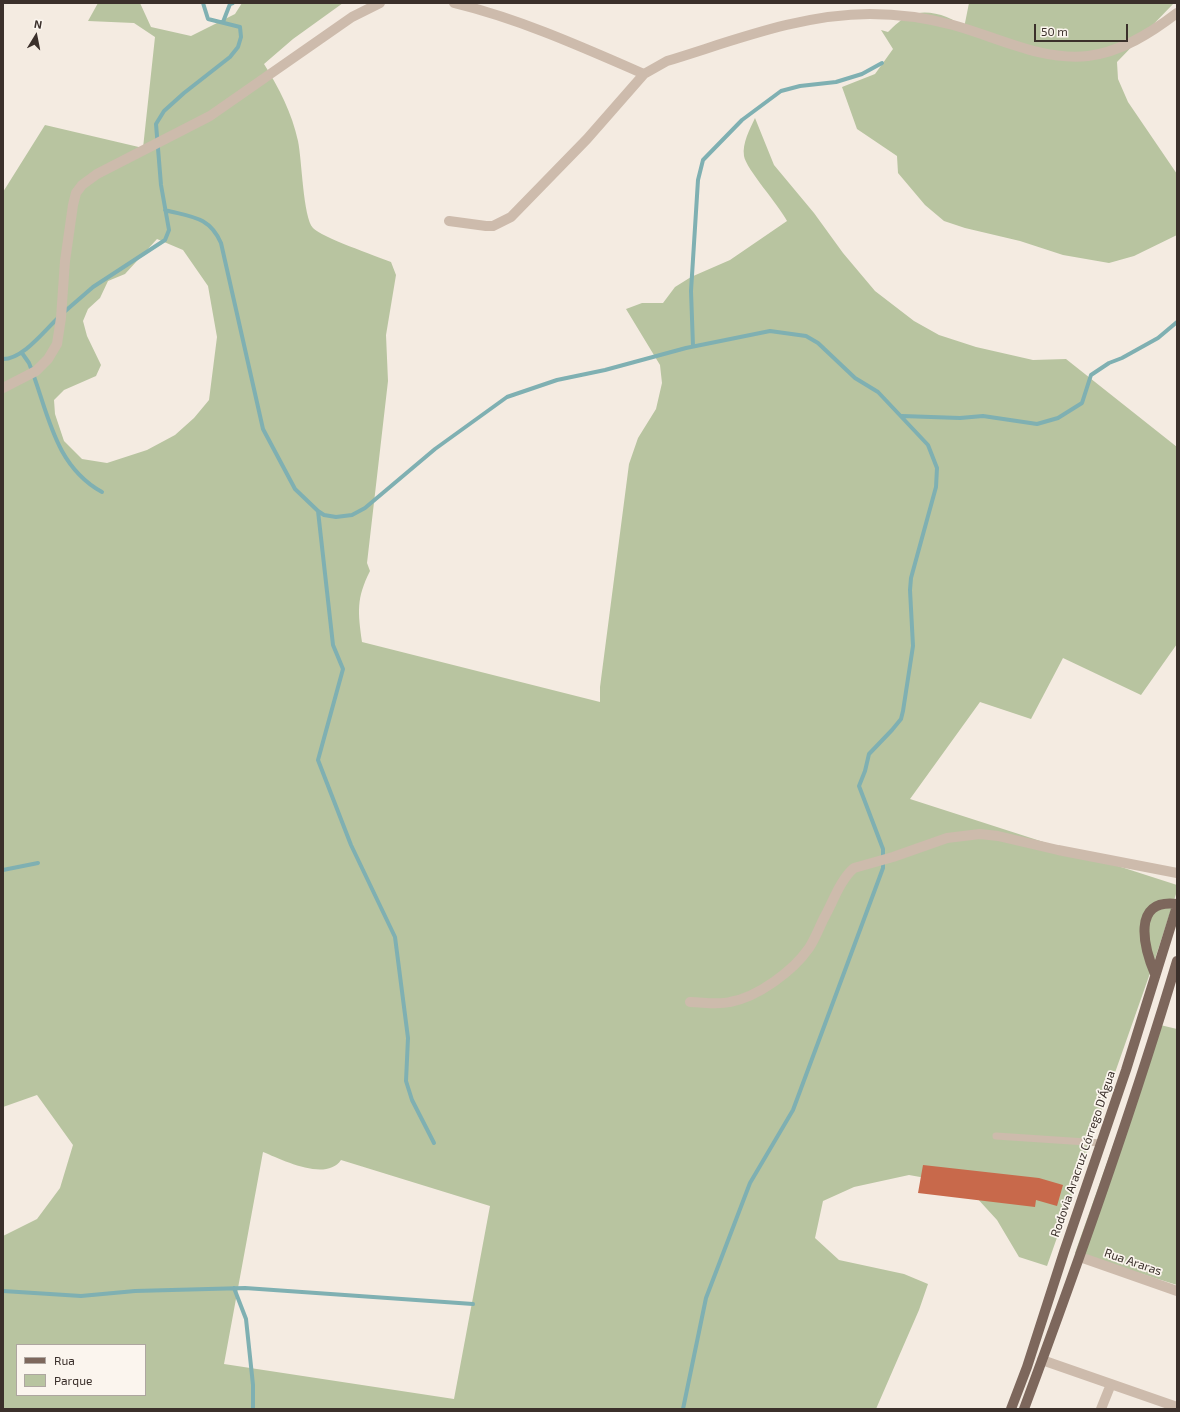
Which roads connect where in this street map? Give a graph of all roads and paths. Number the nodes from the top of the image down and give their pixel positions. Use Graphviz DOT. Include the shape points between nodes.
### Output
graph roads {
  1 [pos="380,3"];
  2 [pos="454,3"];
  3 [pos="1177,13"];
  4 [pos="644,74"];
  5 [pos="449,221"];
  6 [pos="3,388"];
  7 [pos="1177,873"];
  8 [pos="1177,905"];
  9 [pos="1177,961"];
  10 [pos="1156,974"];
  11 [pos="690,1002"];
  12 [pos="996,1136"];
  13 [pos="1101,1142"];
  14 [pos="1080,1257"];
  15 [pos="1177,1291"];
  16 [pos="1042,1360"];
  17 [pos="1111,1384"];
  18 [pos="1177,1407"];
  19 [pos="1011,1409"];
  20 [pos="1024,1409"];
  21 [pos="1101,1409"];
  1 -- 6 [label="street" via="352,16 210,116 97,174 82,185 76,193 73,205 57,344 48,359 36,371"];
  2 -- 4 [label="street" via="552,34"];
  3 -- 4 [label="street" via="1147,34 1125,45 1088,56 1063,56 1037,51 954,25 922,18 870,14 840,15 780,27 732,41 667,61"];
  4 -- 5 [label="street" via="587,139 510,217 501,223 486,226"];
  7 -- 11 [label="street" via="998,836 965,835 948,838 854,868 839,888 809,948 789,970 765,987 747,998 729,1003"];
  8 -- 10 [label="main road, Rodovia Aracruz Córrego D'Água"];
  8 -- 10 [label="main road" via="1166,902 1157,904 1150,910 1147,918 1146,947"];
  9 -- 14 [label="main road" via="1148,1059"];
  10 -- 13 [label="main road, Rodovia Aracruz Córrego D'Água"];
  12 -- 13 [label="lane"];
  13 -- 19 [label="main road, Rodovia Aracruz Córrego D'Água"];
  14 -- 15 [label="street, Rua Araras"];
  14 -- 16 [label="main road"];
  16 -- 17 [label="street"];
  16 -- 20 [label="main road"];
  17 -- 18 [label="street"];
  17 -- 21 [label="street"];
}
